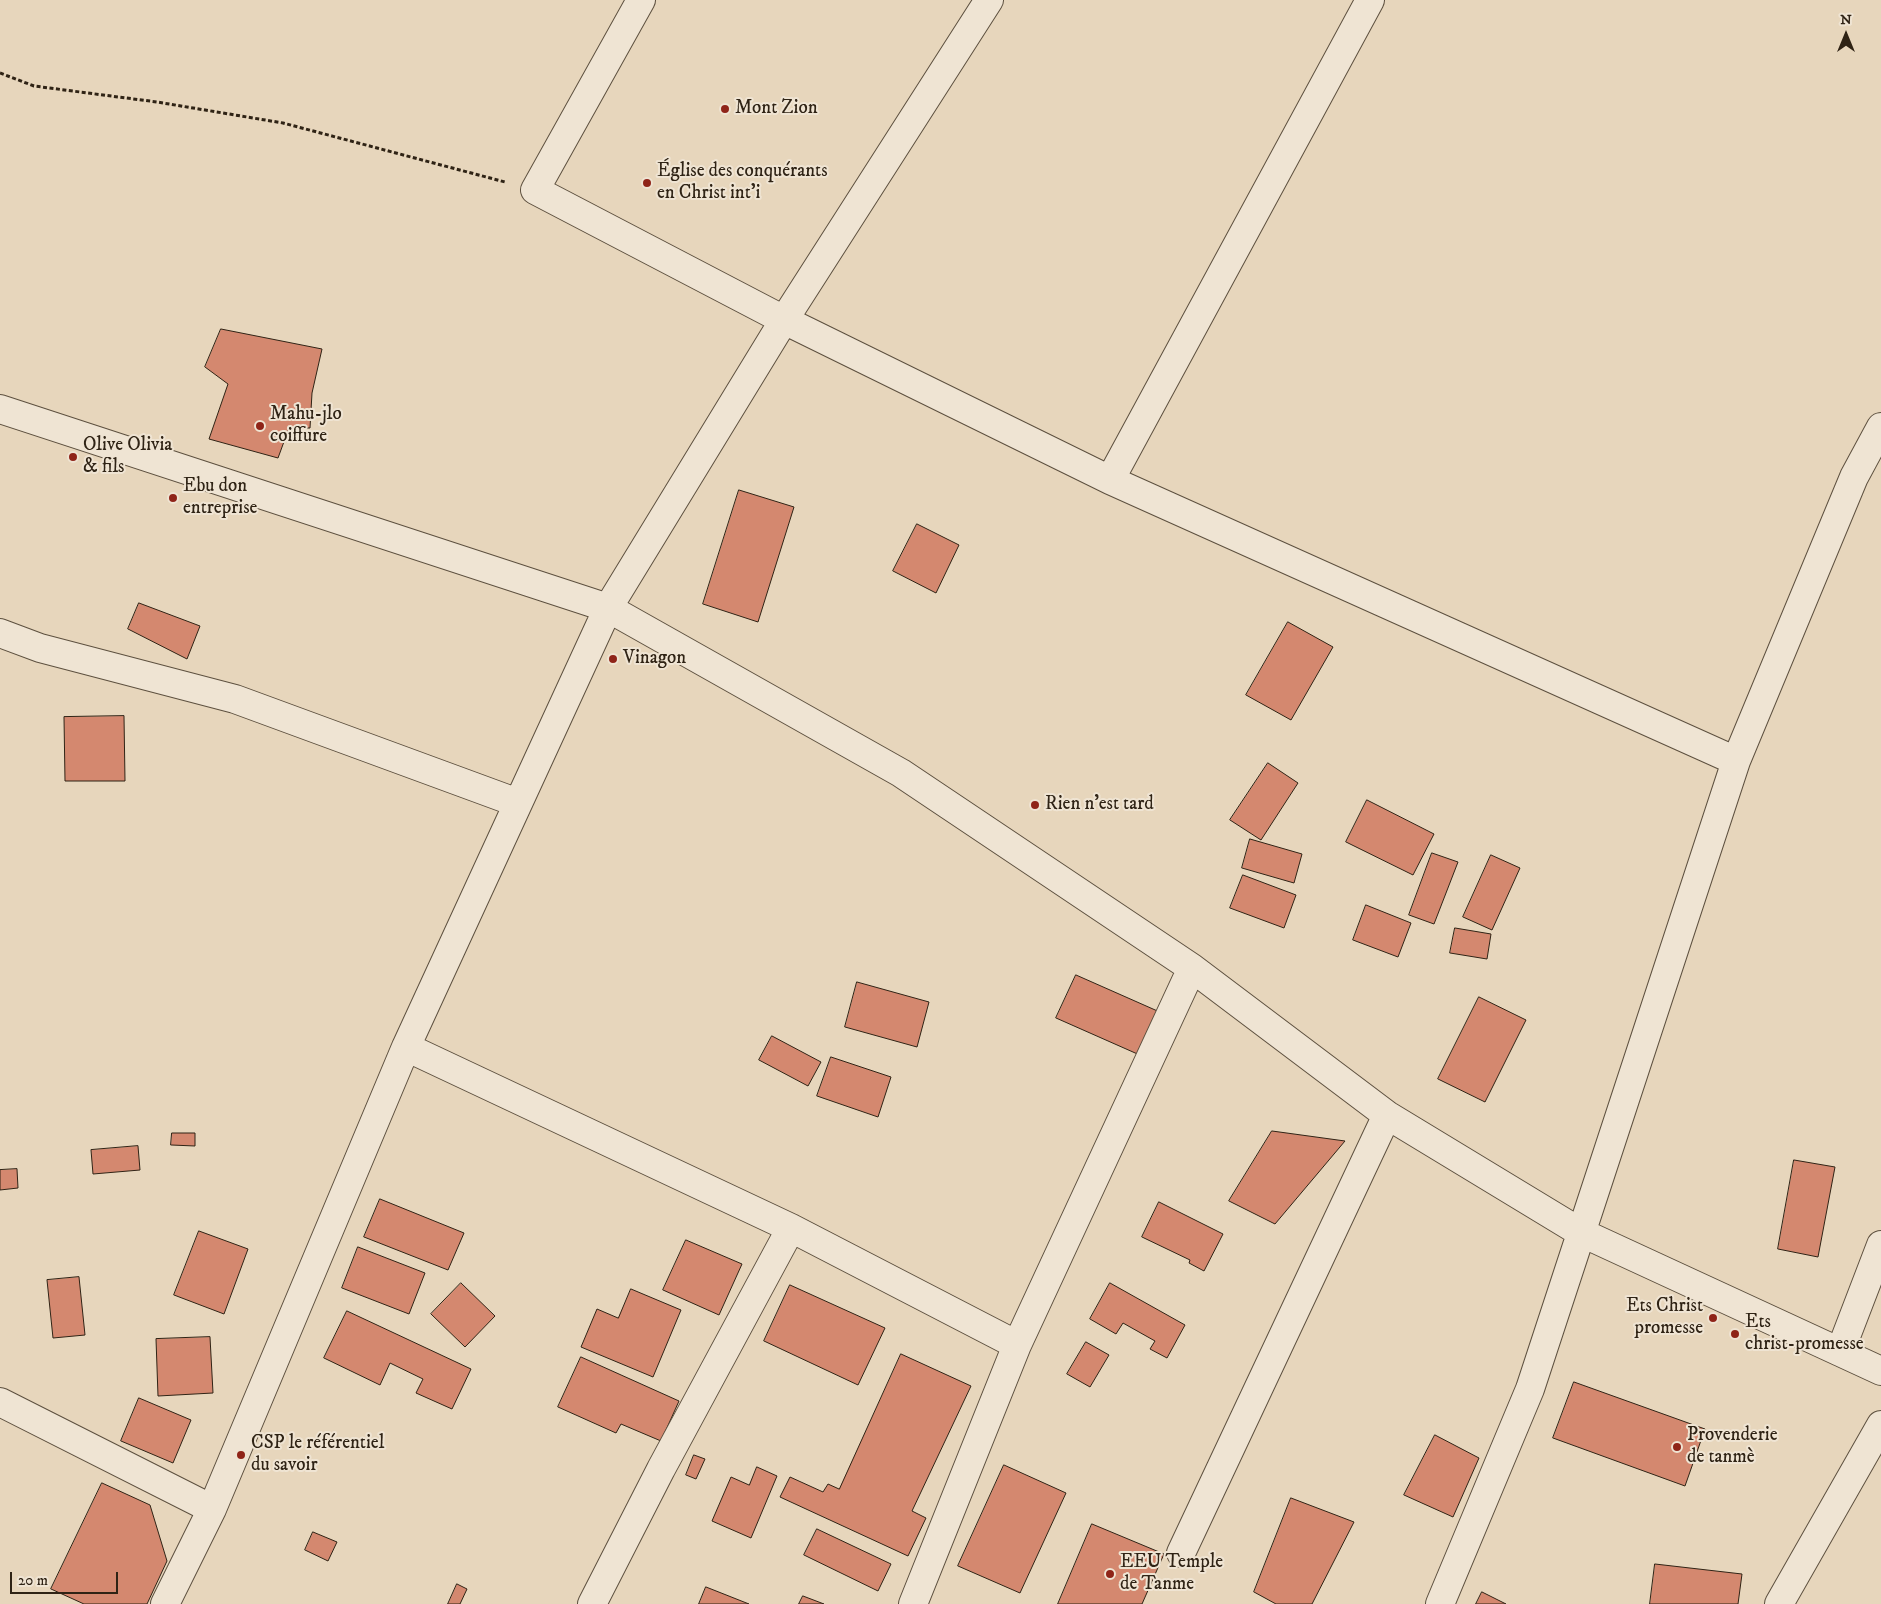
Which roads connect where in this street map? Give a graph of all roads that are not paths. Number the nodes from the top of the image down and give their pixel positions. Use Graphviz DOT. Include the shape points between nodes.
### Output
graph roads {
  1 [pos="641,0"];
  2 [pos="989,0"];
  3 [pos="1370,0"];
  4 [pos="784,320"];
  5 [pos="0,408"];
  6 [pos="1881,427"];
  7 [pos="1110,480"];
  8 [pos="608,608"];
  9 [pos="0,633"];
  10 [pos="1736,760"];
  11 [pos="518,803"];
  12 [pos="1192,968"];
  13 [pos="406,1047"];
  14 [pos="1387,1115"];
  15 [pos="792,1228"];
  16 [pos="1580,1232"];
  17 [pos="1881,1245"];
  18 [pos="1018,1345"];
  19 [pos="1840,1352"];
  20 [pos="1881,1371"];
  21 [pos="0,1402"];
  22 [pos="1881,1424"];
  23 [pos="212,1509"];
  24 [pos="1181,1553"];
  25 [pos="165,1604"];
  26 [pos="592,1604"];
  27 [pos="913,1604"];
  28 [pos="1440,1604"];
  29 [pos="1779,1604"];
  1 -- 4 [label="street" via="535,190"];
  2 -- 4 [label="street"];
  3 -- 7 [label="street"];
  4 -- 7 [label="street"];
  4 -- 8 [label="street"];
  5 -- 8 [label="street"];
  6 -- 10 [label="street" via="1854,477"];
  7 -- 10 [label="street"];
  8 -- 11 [label="street"];
  8 -- 12 [label="street" via="902,773"];
  9 -- 11 [label="street" via="40,648 235,699"];
  10 -- 16 [label="street"];
  11 -- 13 [label="street"];
  12 -- 14 [label="street"];
  12 -- 18 [label="street"];
  13 -- 15 [label="street"];
  13 -- 23 [label="street"];
  14 -- 16 [label="street"];
  14 -- 24 [label="street"];
  15 -- 18 [label="street"];
  15 -- 26 [label="street"];
  16 -- 19 [label="street"];
  16 -- 28 [label="street" via="1530,1389"];
  17 -- 19 [label="street"];
  18 -- 27 [label="street"];
  19 -- 20 [label="street"];
  21 -- 23 [label="street"];
  22 -- 29 [label="street"];
  23 -- 25 [label="street"];
}
